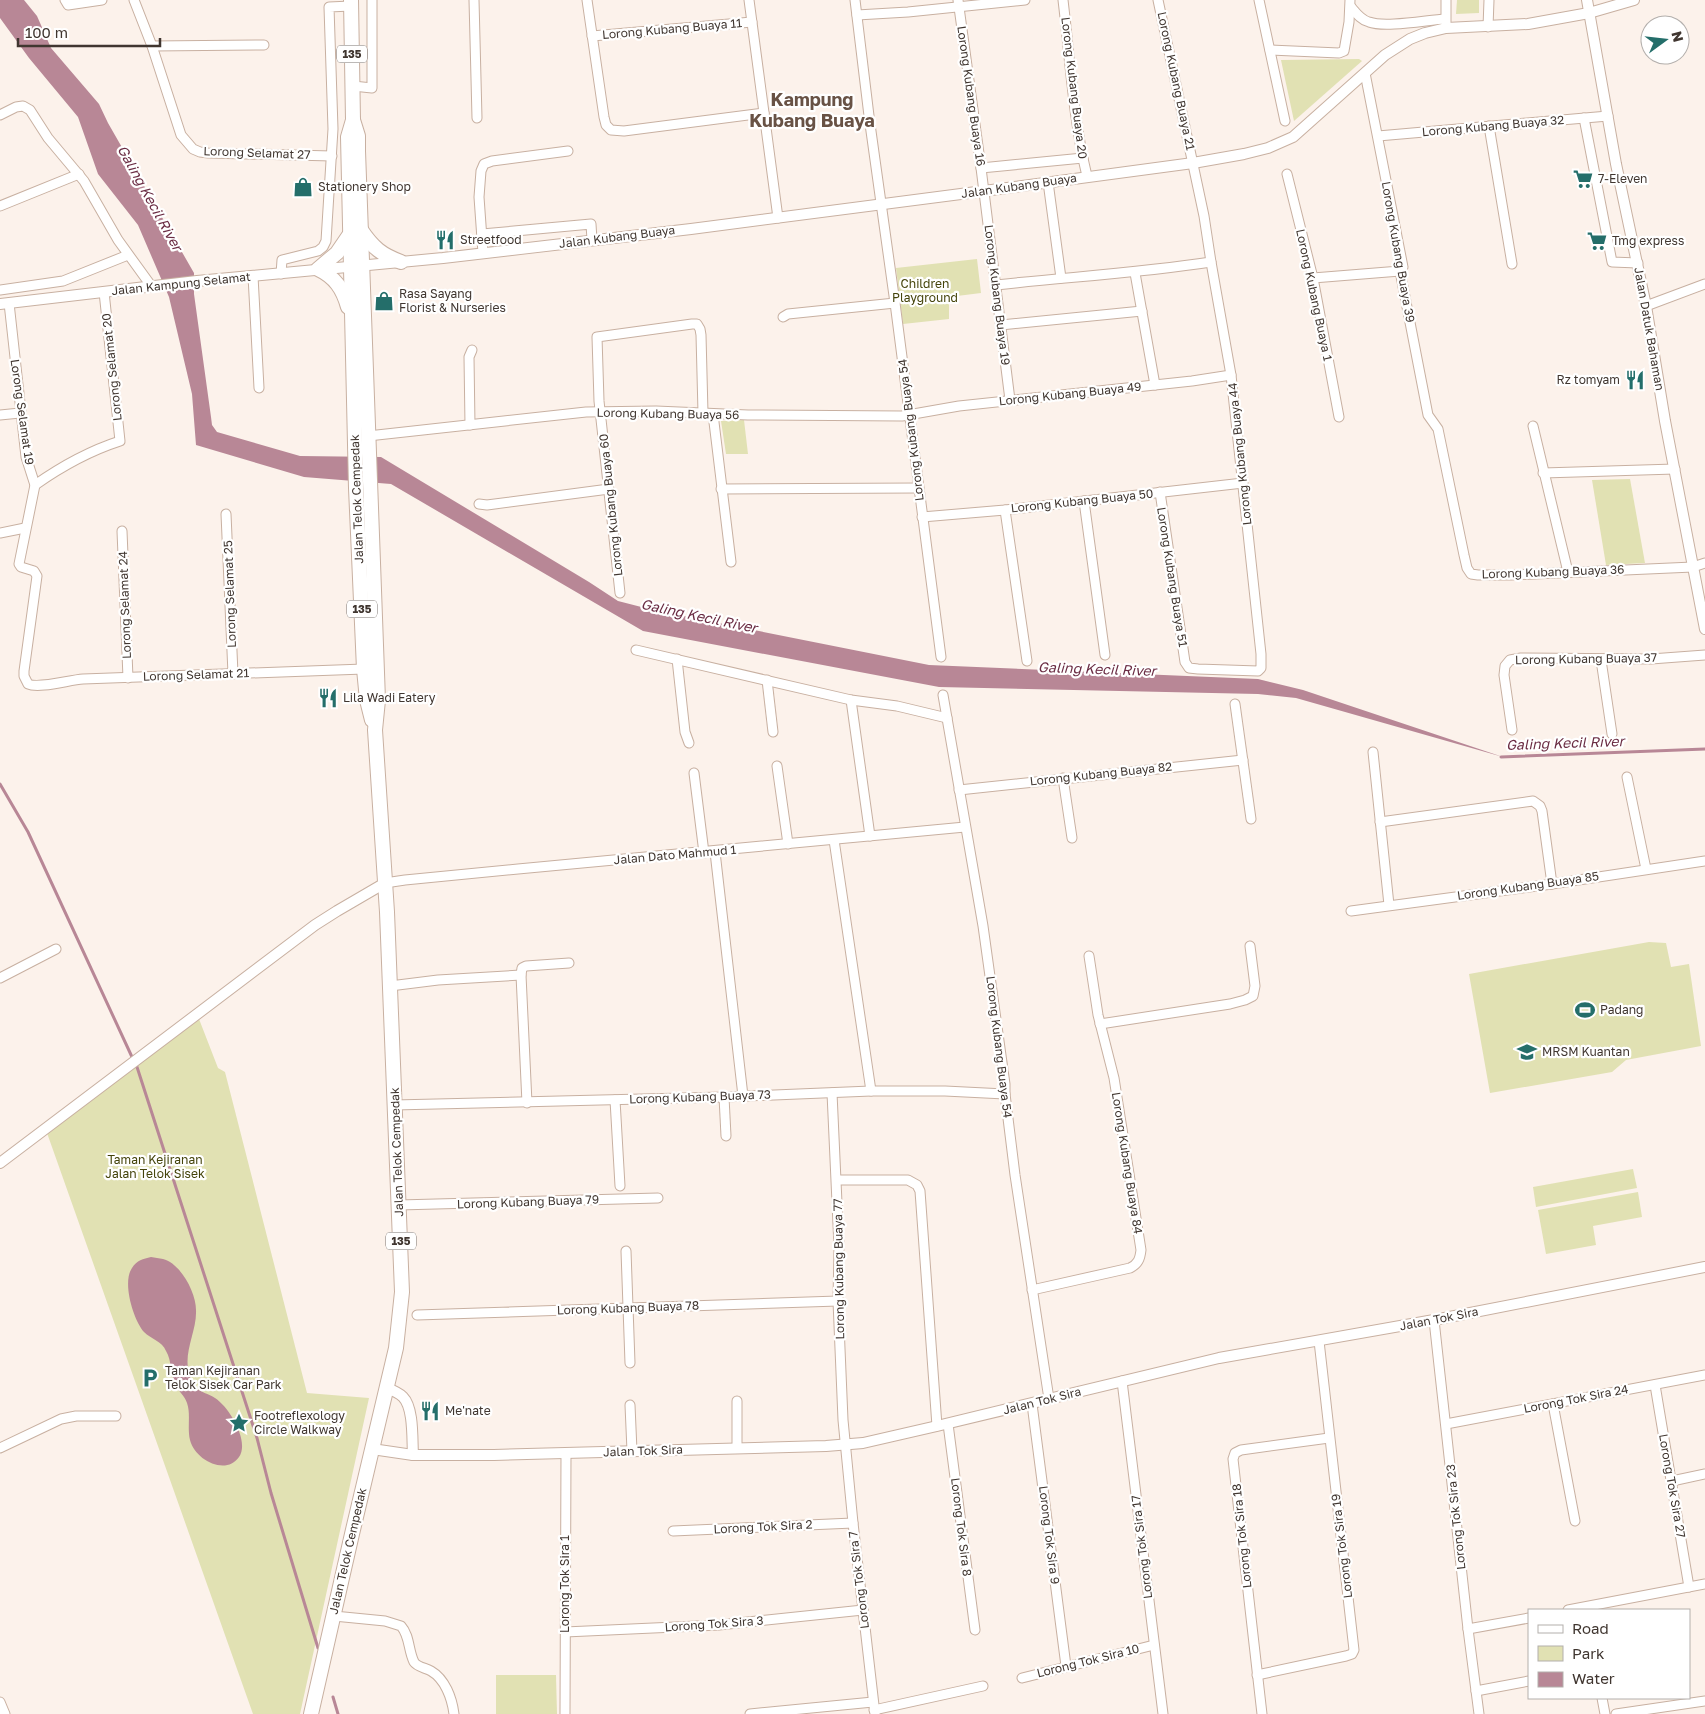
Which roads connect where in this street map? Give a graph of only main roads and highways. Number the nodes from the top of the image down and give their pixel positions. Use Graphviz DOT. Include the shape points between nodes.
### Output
graph roads {
  1 [pos="351,3"];
  2 [pos="356,232"];
  3 [pos="401,262"];
  4 [pos="356,266"];
  5 [pos="351,317"];
  6 [pos="362,453"];
  7 [pos="363,488"];
  8 [pos="375,730"];
  9 [pos="312,1714"];
  1 -- 2 [label="main road, 135" via="352,120 358,136"];
  2 -- 3 [label="main road" via="381,253"];
  2 -- 4 [label="main road, 135"];
  2 -- 5 [label="main road" via="318,269 338,285"];
  4 -- 5 [label="main road, Jalan Telok Cempedak / 135"];
  4 -- 6 [label="main road, Jalan Telok Cempedak / 135" via="368,436"];
  5 -- 6 [label="main road, Jalan Telok Cempedak / 135"];
  6 -- 7 [label="main road, Jalan Telok Cempedak / 135"];
  7 -- 8 [label="main road, Jalan Telok Cempedak / 135" via="378,700"];
  7 -- 8 [label="main road, Jalan Telok Cempedak / 135" via="364,669 367,700"];
  8 -- 9 [label="main road, Jalan Telok Cempedak / 135" via="386,883 401,1310 396,1348"];
}
